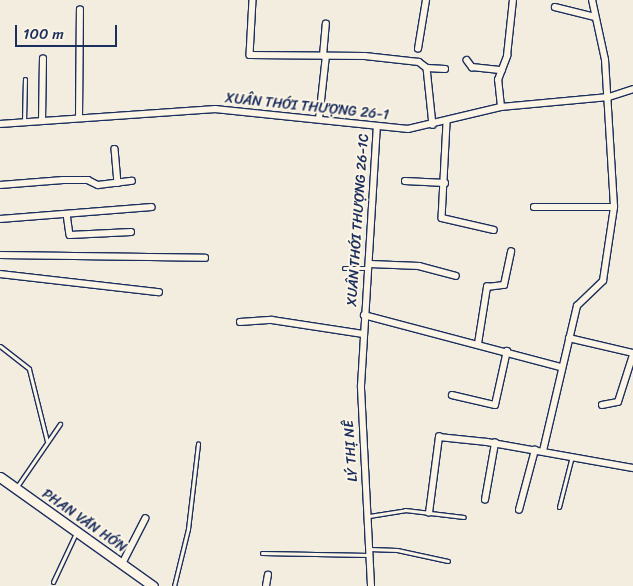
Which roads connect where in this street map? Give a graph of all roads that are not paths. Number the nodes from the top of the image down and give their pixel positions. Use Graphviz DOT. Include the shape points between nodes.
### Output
graph roads {
  1 [pos="253,0"];
  2 [pos="426,0"];
  3 [pos="513,0"];
  4 [pos="592,0"];
  5 [pos="555,7"];
  6 [pos="80,10"];
  7 [pos="596,18"];
  8 [pos="326,24"];
  9 [pos="418,49"];
  10 [pos="324,56"];
  11 [pos="43,59"];
  12 [pos="467,60"];
  13 [pos="426,68"];
  14 [pos="446,69"];
  15 [pos="502,70"];
  16 [pos="25,79"];
  17 [pos="633,89"];
  18 [pos="609,97"];
  19 [pos="501,107"];
  20 [pos="79,118"];
  21 [pos="319,118"];
  22 [pos="42,120"];
  23 [pos="24,122"];
  24 [pos="447,123"];
  25 [pos="0,124"];
  26 [pos="433,125"];
  27 [pos="377,127"];
  28 [pos="115,149"];
  29 [pos="132,181"];
  30 [pos="405,181"];
  31 [pos="118,183"];
  32 [pos="445,183"];
  33 [pos="0,185"];
  34 [pos="534,206"];
  35 [pos="152,207"];
  36 [pos="614,207"];
  37 [pos="67,214"];
  38 [pos="0,219"];
  39 [pos="494,230"];
  40 [pos="131,232"];
  41 [pos="511,252"];
  42 [pos="0,255"];
  43 [pos="206,258"];
  44 [pos="370,266"];
  45 [pos="344,268"];
  46 [pos="0,274"];
  47 [pos="456,276"];
  48 [pos="159,292"];
  49 [pos="364,315"];
  50 [pos="240,322"];
  51 [pos="363,334"];
  52 [pos="569,338"];
  53 [pos="478,344"];
  54 [pos="0,346"];
  55 [pos="508,351"];
  56 [pos="633,354"];
  57 [pos="561,367"];
  58 [pos="452,396"];
  59 [pos="602,405"];
  60 [pos="60,424"];
  61 [pos="47,441"];
  62 [pos="495,443"];
  63 [pos="198,444"];
  64 [pos="535,450"];
  65 [pos="543,451"];
  66 [pos="572,456"];
  67 [pos="633,468"];
  68 [pos="0,477"];
  69 [pos="15,488"];
  70 [pos="485,500"];
  71 [pos="559,507"];
  72 [pos="519,510"];
  73 [pos="429,513"];
  74 [pos="369,516"];
  75 [pos="464,517"];
  76 [pos="145,519"];
  77 [pos="76,532"];
  78 [pos="369,552"];
  79 [pos="262,553"];
  80 [pos="448,561"];
  81 [pos="122,564"];
  82 [pos="268,575"];
  83 [pos="53,582"];
  84 [pos="153,586"];
  85 [pos="174,586"];
  86 [pos="266,586"];
  87 [pos="371,586"];
  1 -- 10 [label="street" via="250,55"];
  2 -- 9 [label="street"];
  3 -- 15 [label="street" via="507,56"];
  4 -- 7 [label="street"];
  5 -- 7 [label="street"];
  6 -- 20 [label="street"];
  7 -- 18 [label="street"];
  8 -- 10 [label="street"];
  10 -- 13 [label="street" via="402,59"];
  10 -- 21 [label="street"];
  11 -- 22 [label="street"];
  12 -- 15 [label="street" via="472,67"];
  13 -- 14 [label="street"];
  13 -- 26 [label="street"];
  15 -- 19 [label="street" via="498,80"];
  16 -- 23 [label="lane"];
  17 -- 18 [label="street, XUÂN THỚI THƯỢNG 26-1"];
  18 -- 19 [label="street, XUÂN THỚI THƯỢNG 26-1"];
  18 -- 36 [label="street"];
  19 -- 24 [label="street, XUÂN THỚI THƯỢNG 26-1"];
  20 -- 21 [label="street, XUÂN THỚI THƯỢNG 26-1" via="215,109"];
  20 -- 22 [label="street, XUÂN THỚI THƯỢNG 26-1"];
  21 -- 27 [label="street, XUÂN THỚI THƯỢNG 26-1"];
  22 -- 23 [label="street, XUÂN THỚI THƯỢNG 26-1"];
  23 -- 25 [label="street, XUÂN THỚI THƯỢNG 26-1"];
  24 -- 26 [label="street, XUÂN THỚI THƯỢNG 26-1"];
  24 -- 32 [label="street"];
  26 -- 27 [label="street, XUÂN THỚI THƯỢNG 26-1" via="408,129"];
  27 -- 44 [label="street, XUÂN THỚI THƯỢNG 26-1C"];
  28 -- 31 [label="street"];
  29 -- 31 [label="street"];
  30 -- 32 [label="street"];
  31 -- 33 [label="street" via="63,180"];
  32 -- 39 [label="street" via="442,218"];
  34 -- 36 [label="street"];
  35 -- 37 [label="street"];
  36 -- 52 [label="street" via="602,281 577,306"];
  37 -- 38 [label="street"];
  37 -- 40 [label="street" via="70,235"];
  41 -- 53 [label="street" via="504,285 487,287"];
  42 -- 43 [label="street"];
  44 -- 45 [label="lane"];
  44 -- 47 [label="street" via="419,266"];
  44 -- 49 [label="street, XUÂN THỚI THƯỢNG 26-1C"];
  46 -- 48 [label="street"];
  49 -- 51 [label="street, LÝ THỊ NÊ"];
  49 -- 53 [label="street"];
  50 -- 51 [label="street" via="272,320"];
  51 -- 74 [label="street, LÝ THỊ NÊ" via="361,432"];
  52 -- 56 [label="street"];
  52 -- 57 [label="street"];
  53 -- 55 [label="street"];
  54 -- 61 [label="lane" via="30,369"];
  55 -- 57 [label="street"];
  55 -- 58 [label="street" via="495,405"];
  56 -- 59 [label="street" via="618,402"];
  57 -- 65 [label="street"];
  60 -- 61 [label="lane"];
  61 -- 69 [label="lane"];
  62 -- 64 [label="street"];
  62 -- 70 [label="street"];
  62 -- 73 [label="street" via="439,437"];
  63 -- 85 [label="lane" via="188,529"];
  64 -- 65 [label="street"];
  64 -- 72 [label="street"];
  65 -- 66 [label="street"];
  66 -- 67 [label="street"];
  66 -- 71 [label="lane"];
  68 -- 69 [label="main road, PHAN VĂN HỚN"];
  69 -- 77 [label="main road, PHAN VĂN HỚN"];
  73 -- 74 [label="lane" via="405,510"];
  73 -- 75 [label="lane"];
  74 -- 78 [label="street, LÝ THỊ NÊ"];
  76 -- 81 [label="street"];
  77 -- 81 [label="main road, PHAN VĂN HỚN"];
  77 -- 83 [label="lane"];
  78 -- 79 [label="lane"];
  78 -- 80 [label="lane" via="397,550"];
  78 -- 87 [label="street, LÝ THỊ NÊ"];
  81 -- 84 [label="main road, PHAN VĂN HỚN"];
  82 -- 86 [label="street"];
}
